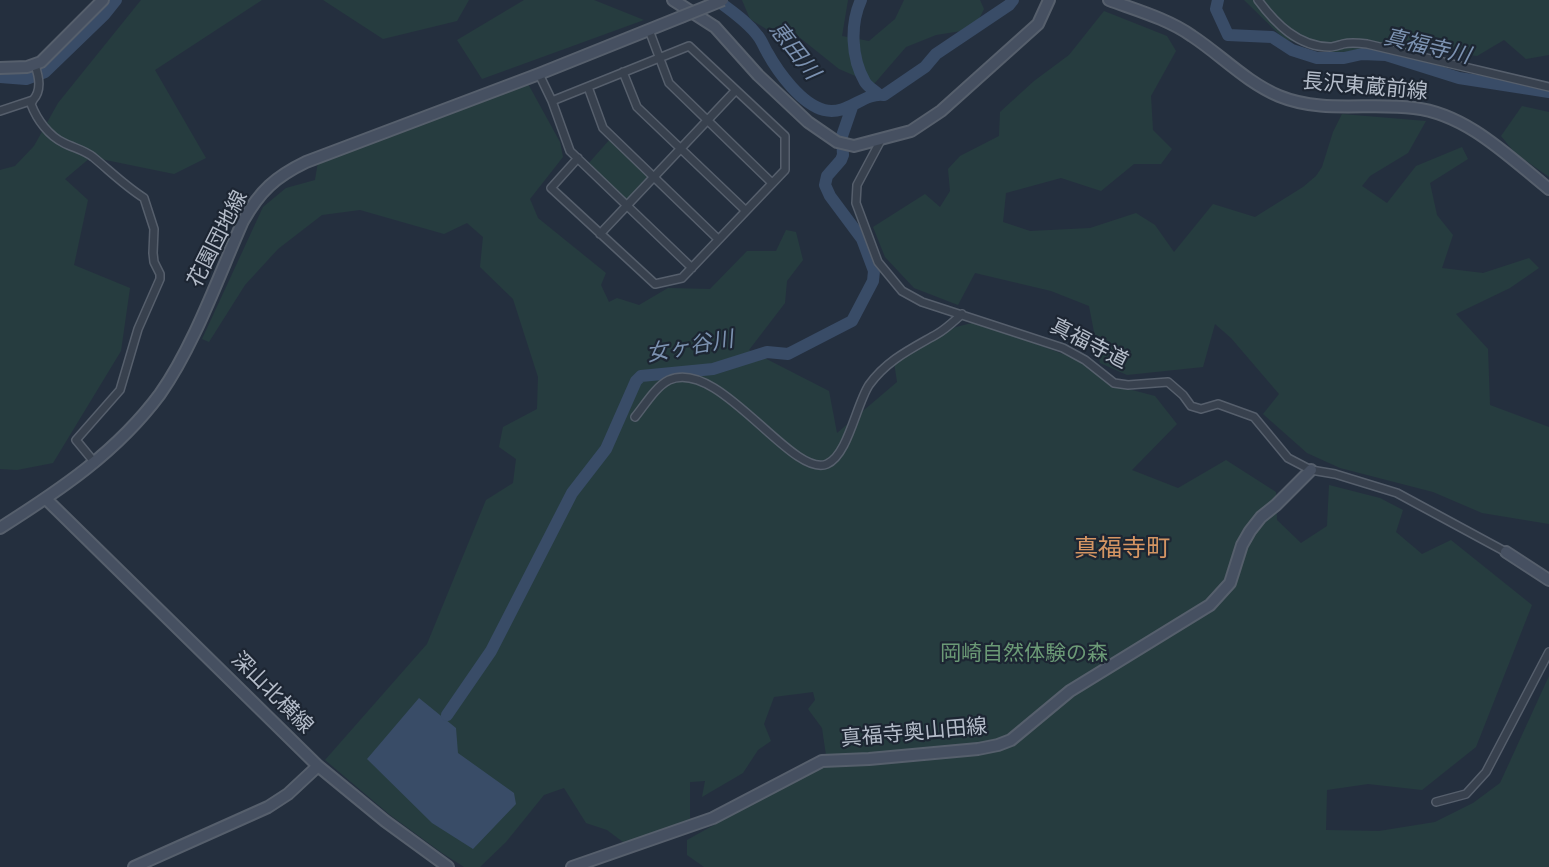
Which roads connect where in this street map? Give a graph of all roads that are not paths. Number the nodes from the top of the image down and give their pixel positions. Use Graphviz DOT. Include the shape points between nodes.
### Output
graph roads {
  1 [pos="103,0"];
  2 [pos="673,0"];
  3 [pos="723,0"];
  4 [pos="1049,0"];
  5 [pos="1108,0"];
  6 [pos="1258,0"];
  7 [pos="649,30"];
  8 [pos="660,57"];
  9 [pos="35,66"];
  10 [pos="0,68"];
  11 [pos="623,72"];
  12 [pos="539,74"];
  13 [pos="588,87"];
  14 [pos="1549,87"];
  15 [pos="736,90"];
  16 [pos="33,100"];
  17 [pos="552,101"];
  18 [pos="0,111"];
  19 [pos="707,120"];
  20 [pos="881,140"];
  21 [pos="680,148"];
  22 [pos="578,158"];
  23 [pos="654,176"];
  24 [pos="772,183"];
  25 [pos="1549,189"];
  26 [pos="627,205"];
  27 [pos="745,210"];
  28 [pos="600,234"];
  29 [pos="718,239"];
  30 [pos="692,268"];
  31 [pos="962,314"];
  32 [pos="635,417"];
  33 [pos="95,463"];
  34 [pos="1311,470"];
  35 [pos="46,499"];
  36 [pos="0,528"];
  37 [pos="1506,552"];
  38 [pos="1549,580"];
  39 [pos="1549,652"];
  40 [pos="318,766"];
  41 [pos="1436,802"];
  42 [pos="134,867"];
  43 [pos="448,867"];
  44 [pos="572,867"];
  1 -- 9 [label="street"];
  2 -- 20 [label="street" via="715,27 781,98 830,138 854,146"];
  3 -- 7 [label="street, 花園団地線, bridge"];
  4 -- 20 [label="street" via="1038,24 941,111 911,131"];
  5 -- 25 [label="street, 長沢東蔵前線" via="1183,30 1255,83 1290,100 1328,107 1416,108 1454,120 1477,132"];
  6 -- 14 [label="street" via="1282,28 1315,45 1367,44"];
  7 -- 8 [label="street"];
  7 -- 12 [label="street, 花園団地線"];
  8 -- 11 [label="street"];
  8 -- 15 [label="street" via="689,46"];
  8 -- 19 [label="street" via="669,83"];
  9 -- 10 [label="street"];
  9 -- 16 [label="street" via="39,79"];
  11 -- 13 [label="street"];
  11 -- 21 [label="street" via="637,107"];
  12 -- 17 [label="street"];
  12 -- 33 [label="street, 花園団地線" via="306,162 271,182 243,221 189,344 161,392 141,418"];
  13 -- 17 [label="street"];
  13 -- 23 [label="street" via="603,128"];
  15 -- 19 [label="street"];
  15 -- 24 [label="street" via="785,136 785,170"];
  16 -- 18 [label="street"];
  16 -- 33 [label="street" via="35,113 55,138 92,156 144,198 154,229 153,253 160,279 138,329 120,390 76,440"];
  17 -- 22 [label="street" via="570,151"];
  19 -- 21 [label="street"];
  19 -- 24 [label="street"];
  20 -- 31 [label="street" via="857,185 856,203 878,262 902,291 922,302"];
  21 -- 23 [label="street"];
  21 -- 27 [label="street"];
  22 -- 26 [label="street"];
  22 -- 28 [label="street" via="551,188"];
  23 -- 26 [label="street"];
  23 -- 29 [label="street"];
  24 -- 27 [label="street"];
  26 -- 28 [label="street"];
  26 -- 30 [label="street"];
  27 -- 29 [label="street"];
  28 -- 30 [label="street" via="655,284 682,278"];
  29 -- 30 [label="street"];
  31 -- 32 [label="street" via="940,332 900,354 877,374 859,404 841,450 827,464 817,465 803,458 777,441 724,393 690,378 665,382"];
  31 -- 34 [label="street, 真福寺道" via="1063,348 1114,383 1128,386 1168,382 1191,406 1201,409 1218,404 1254,417 1288,458"];
  33 -- 35 [label="street, 花園団地線"];
  34 -- 37 [label="street, 真福寺道" via="1397,493"];
  34 -- 44 [label="street, 真福寺奥山田線" via="1250,531 1230,583 1210,605 1070,691 1011,740 978,749 822,761 713,818"];
  35 -- 36 [label="street, 花園団地線"];
  35 -- 40 [label="street, 深山北横線"];
  37 -- 38 [label="street, 真福寺道"];
  39 -- 41 [label="street" via="1486,772 1466,794"];
  40 -- 42 [label="street" via="268,807"];
  40 -- 43 [label="street" via="385,822"];
}
